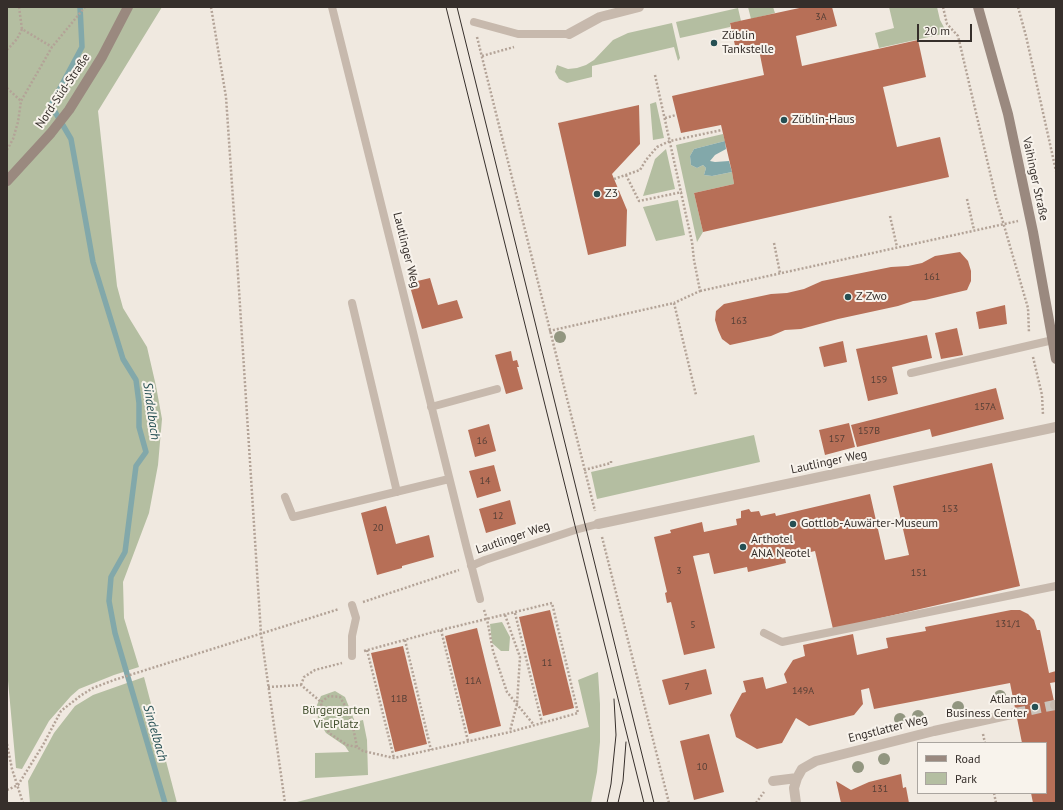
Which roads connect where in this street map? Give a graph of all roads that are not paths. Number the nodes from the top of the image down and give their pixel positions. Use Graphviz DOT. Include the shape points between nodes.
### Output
graph roads {
  1 [pos="128,7"];
  2 [pos="332,7"];
  3 [pos="639,7"];
  4 [pos="978,7"];
  5 [pos="474,22"];
  6 [pos="569,34"];
  7 [pos="7,181"];
  8 [pos="352,303"];
  9 [pos="1053,340"];
  10 [pos="1056,359"];
  11 [pos="911,373"];
  12 [pos="497,389"];
  13 [pos="431,407"];
  14 [pos="1056,427"];
  15 [pos="449,479"];
  16 [pos="397,492"];
  17 [pos="285,497"];
  18 [pos="598,524"];
  19 [pos="471,566"];
  20 [pos="1056,586"];
  21 [pos="480,598"];
  22 [pos="352,605"];
  23 [pos="764,633"];
  24 [pos="352,656"];
  25 [pos="1016,713"];
  26 [pos="797,778"];
  27 [pos="773,781"];
  28 [pos="796,803"];
  1 -- 7 [label="main road, Nord-Süd-Straße" via="102,57 69,110"];
  2 -- 13 [label="lane, Lautlinger Weg"];
  3 -- 6 [label="street" via="600,17"];
  4 -- 9 [label="main road, Vaihinger Straße" via="1008,114"];
  5 -- 6 [label="lane" via="518,34"];
  8 -- 16 [label="lane"];
  9 -- 10 [label="main road, Vaihinger Straße"];
  9 -- 11 [label="lane"];
  12 -- 13 [label="lane"];
  13 -- 15 [label="lane, Lautlinger Weg"];
  14 -- 18 [label="street, Lautlinger Weg"];
  15 -- 16 [label="lane"];
  15 -- 19 [label="lane, Lautlinger Weg"];
  16 -- 17 [label="lane" via="293,517"];
  18 -- 19 [label="lane, Lautlinger Weg"];
  19 -- 21 [label="lane"];
  20 -- 23 [label="lane" via="782,642"];
  22 -- 24 [label="lane" via="356,618 352,636"];
  25 -- 26 [label="street, Engstlatter Weg" via="816,761 802,769"];
  26 -- 27 [label="street"];
  26 -- 28 [label="street" via="794,788"];
}
